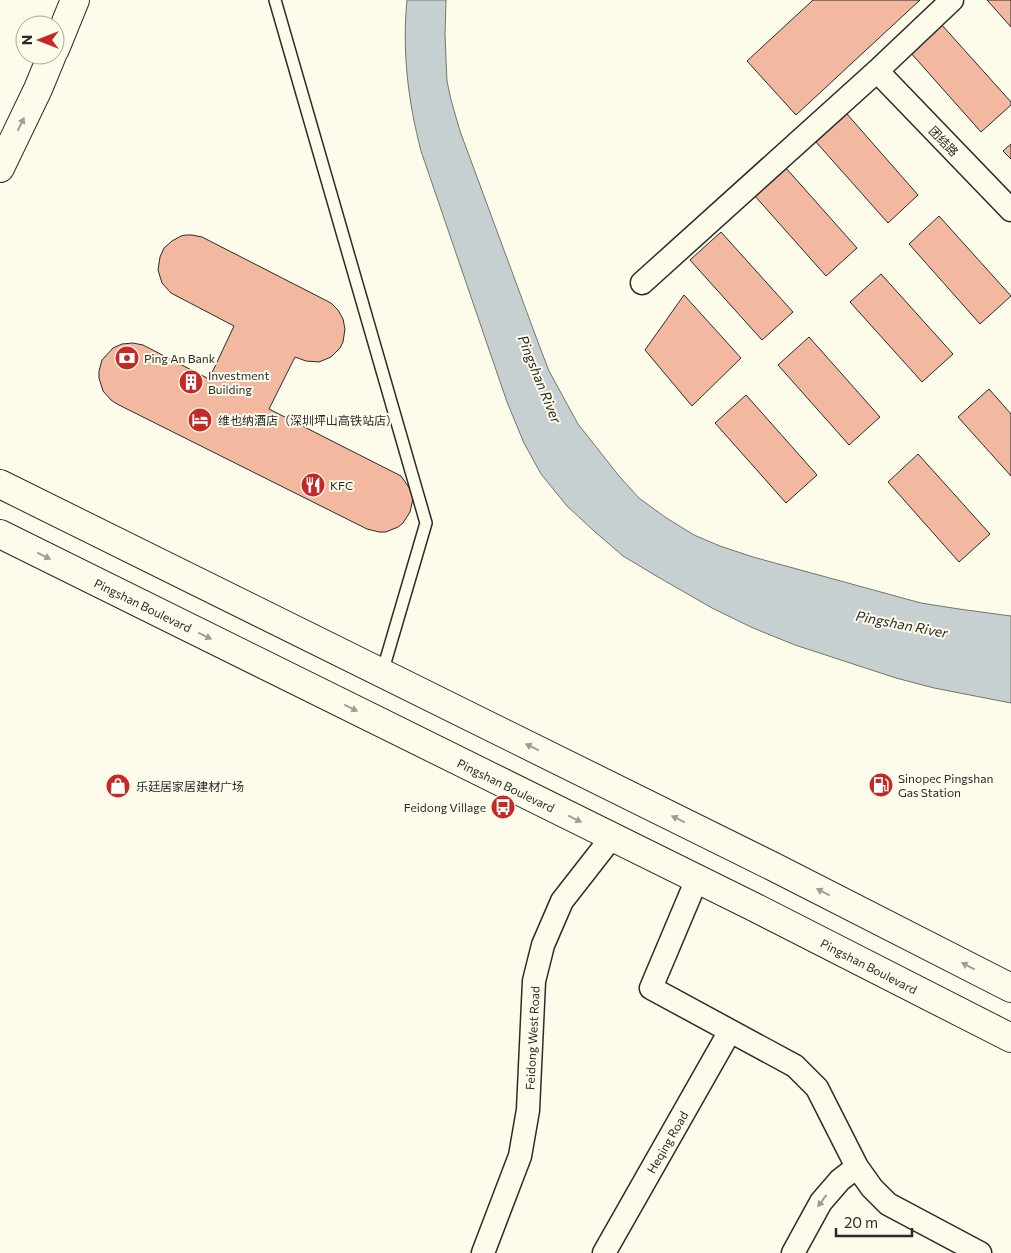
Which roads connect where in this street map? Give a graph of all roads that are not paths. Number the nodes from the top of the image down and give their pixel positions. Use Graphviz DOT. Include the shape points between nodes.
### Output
graph roads {
  1 [pos="75,0"];
  2 [pos="275,0"];
  3 [pos="952,0"];
  4 [pos="65,24"];
  5 [pos="48,65"];
  6 [pos="878,71"];
  7 [pos="0,168"];
  8 [pos="1011,210"];
  9 [pos="642,283"];
  10 [pos="0,468"];
  11 [pos="10,489"];
  12 [pos="1,535"];
  13 [pos="382,673"];
  14 [pos="612,837"];
  15 [pos="697,879"];
  16 [pos="1011,988"];
  17 [pos="730,1031"];
  18 [pos="1011,1038"];
  19 [pos="857,1167"];
  20 [pos="483,1253"];
  21 [pos="604,1253"];
  22 [pos="792,1253"];
  23 [pos="980,1253"];
  1 -- 4 [label="main road"];
  2 -- 13 [label="lane" via="426,523"];
  3 -- 6 [label="street"];
  7 -- 5 [label="main road, one-way"];
  6 -- 8 [label="street, 团结路"];
  6 -- 9 [label="street"];
  10 -- 11 [label="main road"];
  11 -- 13 [label="main road"];
  12 -- 14 [label="main road, Pingshan Boulevard, one-way"];
  16 -- 13 [label="main road, one-way"];
  14 -- 15 [label="main road, Pingshan Boulevard"];
  14 -- 20 [label="street, Feidong West Road" via="562,901 543,945 534,981 528,1110 520,1156"];
  15 -- 17 [label="street" via="651,988"];
  15 -- 18 [label="main road, Pingshan Boulevard"];
  17 -- 19 [label="street" via="795,1066 817,1088"];
  17 -- 21 [label="street, Heqing Road"];
  19 -- 22 [label="street, one-way" via="840,1180 821,1202"];
  19 -- 23 [label="street" via="888,1204"];
}
